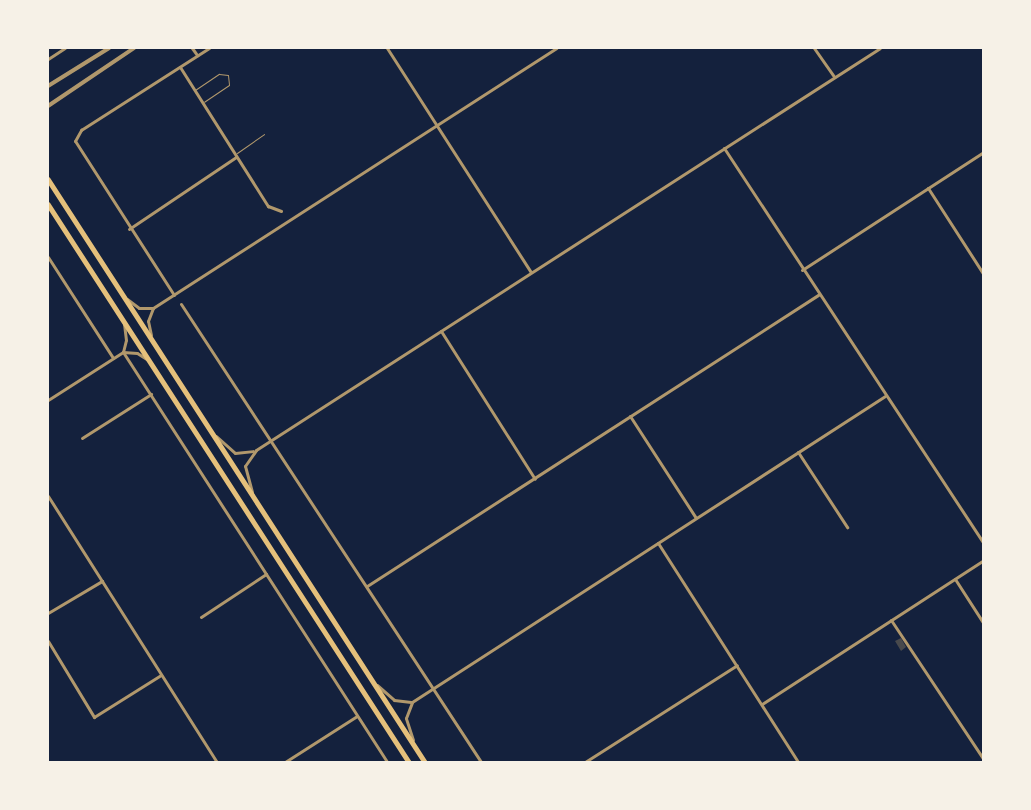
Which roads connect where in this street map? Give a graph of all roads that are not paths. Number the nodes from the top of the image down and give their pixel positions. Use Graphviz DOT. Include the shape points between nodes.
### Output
graph roads {
  1 [pos="65,48"];
  2 [pos="108,48"];
  3 [pos="134,48"];
  4 [pos="192,48"];
  5 [pos="209,48"];
  6 [pos="387,48"];
  7 [pos="557,48"];
  8 [pos="814,48"];
  9 [pos="880,48"];
  10 [pos="197,55"];
  11 [pos="48,59"];
  12 [pos="180,67"];
  13 [pos="834,77"];
  14 [pos="48,86"];
  15 [pos="195,90"];
  16 [pos="203,103"];
  17 [pos="48,106"];
  18 [pos="437,125"];
  19 [pos="264,134"];
  20 [pos="724,148"];
  21 [pos="984,152"];
  22 [pos="236,155"];
  23 [pos="48,179"];
  24 [pos="928,188"];
  25 [pos="48,204"];
  26 [pos="281,211"];
  27 [pos="130,229"];
  28 [pos="48,257"];
  29 [pos="802,270"];
  30 [pos="532,272"];
  31 [pos="984,276"];
  32 [pos="121,293"];
  33 [pos="174,295"];
  34 [pos="818,295"];
  35 [pos="181,304"];
  36 [pos="153,308"];
  37 [pos="123,320"];
  38 [pos="440,331"];
  39 [pos="155,346"];
  40 [pos="123,352"];
  41 [pos="113,358"];
  42 [pos="149,360"];
  43 [pos="151,394"];
  44 [pos="885,396"];
  45 [pos="48,400"];
  46 [pos="630,416"];
  47 [pos="209,429"];
  48 [pos="82,438"];
  49 [pos="269,442"];
  50 [pos="256,450"];
  51 [pos="798,452"];
  52 [pos="535,479"];
  53 [pos="48,496"];
  54 [pos="255,500"];
  55 [pos="696,518"];
  56 [pos="847,527"];
  57 [pos="658,543"];
  58 [pos="984,544"];
  59 [pos="984,560"];
  60 [pos="266,574"];
  61 [pos="955,579"];
  62 [pos="102,581"];
  63 [pos="366,586"];
  64 [pos="48,612"];
  65 [pos="201,617"];
  66 [pos="891,620"];
  67 [pos="984,624"];
  68 [pos="48,641"];
  69 [pos="737,665"];
  70 [pos="160,675"];
  71 [pos="372,681"];
  72 [pos="432,689"];
  73 [pos="412,702"];
  74 [pos="762,704"];
  75 [pos="357,716"];
  76 [pos="417,751"];
  77 [pos="984,760"];
  78 [pos="217,762"];
  79 [pos="285,762"];
  80 [pos="387,762"];
  81 [pos="409,762"];
  82 [pos="424,762"];
  83 [pos="481,762"];
  84 [pos="585,762"];
  85 [pos="798,762"];
  1 -- 11 [label="street"];
  2 -- 14 [label="street"];
  3 -- 17 [label="street"];
  4 -- 10 [label="street"];
  5 -- 10 [label="street"];
  6 -- 18 [label="street"];
  7 -- 18 [label="street"];
  8 -- 13 [label="street"];
  9 -- 13 [label="street"];
  10 -- 12 [label="street"];
  12 -- 15 [label="street"];
  12 -- 27 [label="street" via="76,135 76,144"];
  13 -- 20 [label="street"];
  15 -- 16 [label="street"];
  15 -- 16 [label="lane" via="219,74 228,75 230,85"];
  16 -- 22 [label="street"];
  18 -- 30 [label="street"];
  18 -- 33 [label="street"];
  19 -- 22 [label="lane"];
  20 -- 29 [label="street"];
  20 -- 30 [label="street"];
  21 -- 24 [label="street"];
  22 -- 26 [label="street" via="270,209"];
  22 -- 27 [label="street"];
  23 -- 32 [label="main road"];
  24 -- 29 [label="street"];
  24 -- 31 [label="street"];
  25 -- 37 [label="main road"];
  27 -- 33 [label="street"];
  28 -- 41 [label="street"];
  29 -- 34 [label="street"];
  30 -- 38 [label="street"];
  32 -- 36 [label="street" via="139,308"];
  32 -- 39 [label="main road"];
  33 -- 36 [label="street"];
  34 -- 44 [label="street"];
  34 -- 46 [label="street"];
  35 -- 49 [label="street"];
  36 -- 39 [label="street" via="148,324"];
  37 -- 40 [label="street" via="126,334"];
  37 -- 42 [label="main road"];
  38 -- 49 [label="street"];
  38 -- 52 [label="street"];
  39 -- 47 [label="main road"];
  40 -- 41 [label="street"];
  40 -- 42 [label="street" via="137,353"];
  40 -- 43 [label="street"];
  41 -- 45 [label="street"];
  42 -- 81 [label="main road"];
  43 -- 48 [label="street"];
  43 -- 60 [label="street"];
  44 -- 51 [label="street"];
  44 -- 58 [label="street"];
  46 -- 52 [label="street"];
  46 -- 55 [label="street"];
  47 -- 50 [label="street" via="236,453"];
  47 -- 54 [label="main road"];
  49 -- 50 [label="street"];
  49 -- 63 [label="street"];
  50 -- 54 [label="street" via="245,466"];
  51 -- 55 [label="street"];
  51 -- 56 [label="street"];
  52 -- 63 [label="street"];
  53 -- 62 [label="street"];
  54 -- 71 [label="main road"];
  55 -- 57 [label="street"];
  57 -- 69 [label="street"];
  57 -- 72 [label="street"];
  59 -- 61 [label="street"];
  60 -- 65 [label="street"];
  60 -- 75 [label="street"];
  61 -- 66 [label="street"];
  61 -- 67 [label="street"];
  62 -- 64 [label="street"];
  62 -- 70 [label="street"];
  63 -- 72 [label="street"];
  66 -- 74 [label="street"];
  66 -- 77 [label="street"];
  68 -- 70 [label="street" via="94,717"];
  69 -- 74 [label="street"];
  69 -- 84 [label="street"];
  70 -- 78 [label="street"];
  71 -- 73 [label="street" via="394,700"];
  71 -- 76 [label="main road"];
  72 -- 73 [label="street"];
  72 -- 83 [label="street"];
  73 -- 76 [label="street" via="406,718"];
  74 -- 85 [label="street"];
  75 -- 79 [label="street"];
  75 -- 80 [label="street"];
  76 -- 82 [label="main road"];
}
